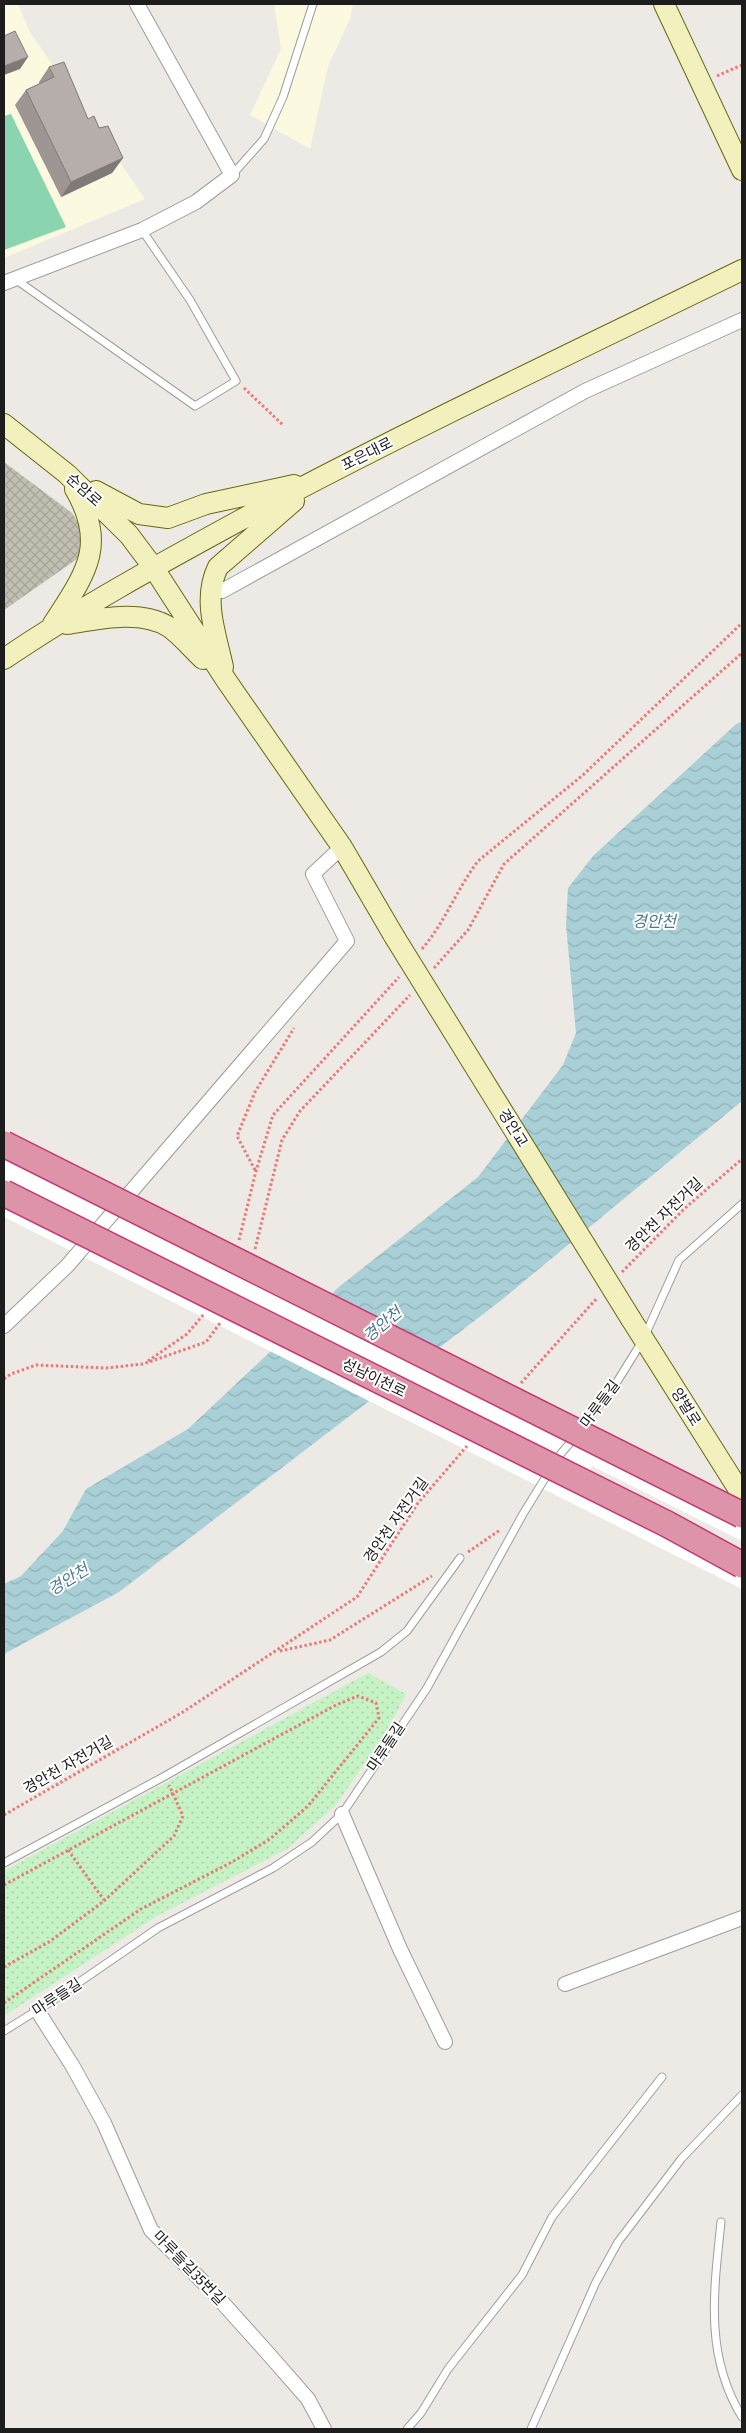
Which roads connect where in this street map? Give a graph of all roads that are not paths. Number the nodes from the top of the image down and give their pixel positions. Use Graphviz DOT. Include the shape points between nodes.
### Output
graph roads {
  1 [pos="137,4"];
  2 [pos="313,4"];
  3 [pos="664,4"];
  4 [pos="742,170"];
  5 [pos="232,176"];
  6 [pos="142,230"];
  7 [pos="742,270"];
  8 [pos="9,281"];
  9 [pos="742,320"];
  10 [pos="4,424"];
  11 [pos="67,474"];
  12 [pos="318,479"];
  13 [pos="153,567"];
  14 [pos="210,590"];
  15 [pos="52,626"];
  16 [pos="4,659"];
  17 [pos="226,680"];
  18 [pos="342,847"];
  19 [pos="4,1144"];
  20 [pos="4,1194"];
  21 [pos="742,1204"];
  22 [pos="632,1319"];
  23 [pos="4,1326"];
  24 [pos="644,1340"];
  25 [pos="742,1495"];
  26 [pos="742,1515"];
  27 [pos="460,1558"];
  28 [pos="742,1565"];
  29 [pos="342,1814"];
  30 [pos="4,1863"];
  31 [pos="742,1918"];
  32 [pos="565,1984"];
  33 [pos="37,2010"];
  34 [pos="4,2030"];
  35 [pos="445,2042"];
  36 [pos="662,2076"];
  37 [pos="742,2095"];
  38 [pos="721,2222"];
  39 [pos="742,2417"];
  40 [pos="324,2429"];
  41 [pos="407,2429"];
  42 [pos="531,2429"];
  1 -- 5 [label="street"];
  2 -- 5 [label="lane" via="283,97 264,139"];
  3 -- 4 [label="street"];
  5 -- 6 [label="street" via="196,202"];
  6 -- 8 [label="street"];
  6 -- 8 [label="lane" via="190,300 236,381 195,406"];
  7 -- 12 [label="street, 포은대로"];
  9 -- 14 [label="street" via="586,390 222,591"];
  10 -- 11 [label="street, 순암로"];
  11 -- 12 [label="street" via="139,514 168,518 206,504"];
  11 -- 13 [label="street, 순암로" via="123,528"];
  11 -- 15 [label="street" via="87,509 92,540 85,568"];
  12 -- 13 [label="street, 포은대로"];
  12 -- 14 [label="street" via="218,567"];
  13 -- 15 [label="street, 포은대로" via="105,598"];
  13 -- 17 [label="street, 순암로"];
  14 -- 17 [label="street"];
  15 -- 16 [label="street, 포은대로"];
  15 -- 17 [label="street" via="121,618 156,621 170,627"];
  17 -- 18 [label="street, 경안교"];
  18 -- 22 [label="street, 경안교, bridge"];
  18 -- 23 [label="street" via="313,874 347,941 67,1266"];
  19 -- 26 [label="highway, bridge"];
  20 -- 28 [label="highway, 성남이천로, bridge"];
  21 -- 24 [label="lane, 마루들길" via="679,1260"];
  22 -- 24 [label="street, 양벌로"];
  24 -- 25 [label="street, 양벌로"];
  24 -- 29 [label="lane, 마루들길" via="615,1385 558,1458 523,1514 427,1688"];
  27 -- 30 [label="lane" via="407,1631 381,1652 165,1776"];
  29 -- 33 [label="lane, 마루들길" via="312,1842 273,1868 158,1928"];
  29 -- 35 [label="street" via="400,1949"];
  31 -- 32 [label="street"];
  33 -- 34 [label="lane, 마루들길"];
  33 -- 40 [label="street, 마루들길35번길" via="104,2123 151,2230 265,2350 308,2400"];
  36 -- 41 [label="lane" via="552,2217 522,2275 448,2369 421,2413"];
  37 -- 42 [label="lane" via="682,2158 618,2242 596,2282"];
  38 -- 39 [label="lane" via="714,2327 727,2389"];
}
